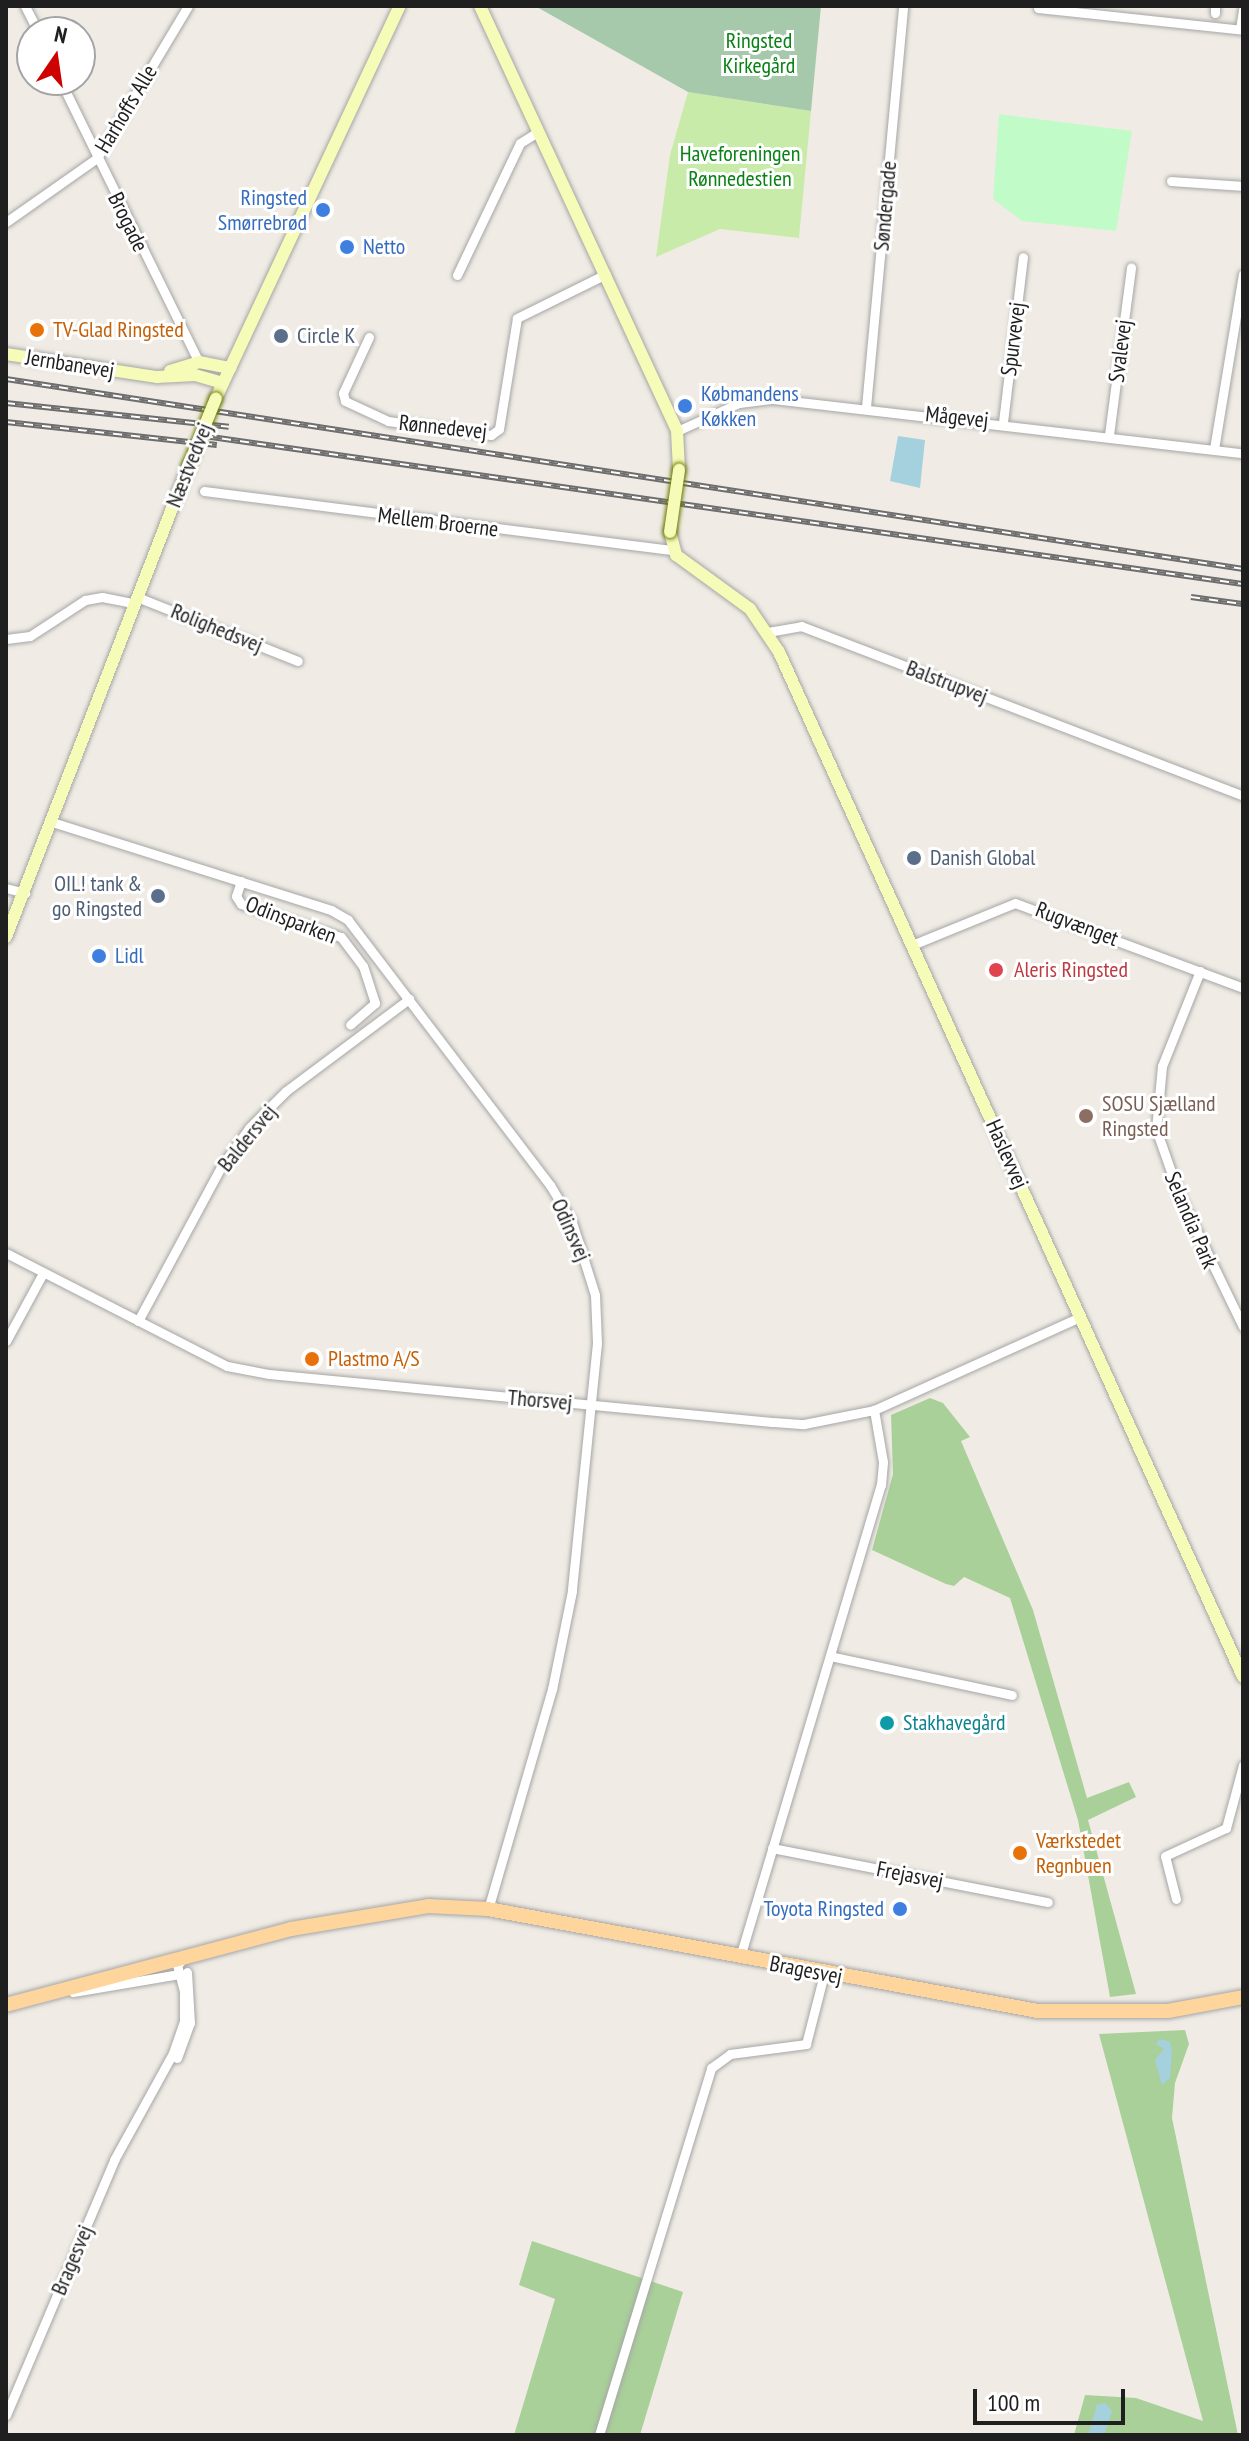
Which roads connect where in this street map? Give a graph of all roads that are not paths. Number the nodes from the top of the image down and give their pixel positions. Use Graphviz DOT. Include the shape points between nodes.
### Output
graph roads {
  1 [pos="188,6"];
  2 [pos="400,6"];
  3 [pos="480,6"];
  4 [pos="903,6"];
  5 [pos="1038,8"];
  6 [pos="1243,9"];
  7 [pos="1098,10"];
  8 [pos="1241,29"];
  9 [pos="68,96"];
  10 [pos="539,131"];
  11 [pos="97,158"];
  12 [pos="1171,181"];
  13 [pos="1243,186"];
  14 [pos="6,222"];
  15 [pos="1023,257"];
  16 [pos="1131,267"];
  17 [pos="606,274"];
  18 [pos="1243,274"];
  19 [pos="457,275"];
  20 [pos="369,337"];
  21 [pos="6,354"];
  22 [pos="199,362"];
  23 [pos="230,368"];
  24 [pos="135,374"];
  25 [pos="223,383"];
  26 [pos="866,407"];
  27 [pos="1003,422"];
  28 [pos="677,431"];
  29 [pos="1109,435"];
  30 [pos="1214,449"];
  31 [pos="1243,453"];
  32 [pos="204,491"];
  33 [pos="673,550"];
  34 [pos="135,600"];
  35 [pos="768,632"];
  36 [pos="6,639"];
  37 [pos="298,661"];
  38 [pos="1243,796"];
  39 [pos="52,822"];
  40 [pos="241,881"];
  41 [pos="6,888"];
  42 [pos="25,893"];
  43 [pos="6,937"];
  44 [pos="912,945"];
  45 [pos="368,946"];
  46 [pos="355,956"];
  47 [pos="1200,971"];
  48 [pos="1243,988"];
  49 [pos="409,999"];
  50 [pos="350,1025"];
  51 [pos="6,1253"];
  52 [pos="43,1273"];
  53 [pos="1080,1317"];
  54 [pos="138,1321"];
  55 [pos="1243,1327"];
  56 [pos="6,1341"];
  57 [pos="590,1405"];
  58 [pos="874,1410"];
  59 [pos="830,1656"];
  60 [pos="1243,1677"];
  61 [pos="1012,1695"];
  62 [pos="1243,1765"];
  63 [pos="772,1848"];
  64 [pos="1176,1899"];
  65 [pos="1048,1902"];
  66 [pos="488,1909"];
  67 [pos="370,1913"];
  68 [pos="740,1957"];
  69 [pos="180,1965"];
  70 [pos="824,1974"];
  71 [pos="1243,1997"];
  72 [pos="13,2003"];
  73 [pos="6,2415"];
  74 [pos="599,2435"];
  1 -- 11 [label="street, Harhoffs Alle"];
  2 -- 23 [label="street, Næstvedvej"];
  3 -- 10 [label="street"];
  4 -- 26 [label="street, Søndergade"];
  5 -- 7 [label="street"];
  6 -- 8 [label="street"];
  7 -- 8 [label="street"];
  9 -- 11 [label="street, Brogade"];
  10 -- 17 [label="street"];
  10 -- 19 [label="street" via="520,143"];
  11 -- 14 [label="street, Harhoffs Alle"];
  11 -- 22 [label="street, Brogade"];
  12 -- 13 [label="street"];
  15 -- 27 [label="street, Spurvevej"];
  16 -- 29 [label="street, Svalevej"];
  17 -- 20 [label="street, Rønnedevej" via="517,318 499,429 491,435 388,421 345,401 343,393"];
  17 -- 28 [label="street"];
  18 -- 30 [label="street"];
  21 -- 24 [label="street, Jernbanevej"];
  22 -- 23 [label="street, Jernbanevej"];
  22 -- 24 [label="street, Jernbanevej" via="169,372"];
  23 -- 25 [label="street, Næstvedvej"];
  24 -- 25 [label="street, Jernbanevej" via="195,375"];
  25 -- 34 [label="street, Næstvedvej, bridge"];
  26 -- 27 [label="street, Mågevej"];
  26 -- 28 [label="street, Mågevej" via="754,399"];
  27 -- 29 [label="street, Mågevej"];
  28 -- 33 [label="street, bridge"];
  29 -- 30 [label="street, Mågevej"];
  30 -- 31 [label="street, Mågevej"];
  32 -- 33 [label="street, Mellem Broerne"];
  33 -- 35 [label="street" via="728,589"];
  34 -- 36 [label="street, Rolighedsvej" via="85,600 30,636"];
  34 -- 37 [label="street, Rolighedsvej"];
  34 -- 39 [label="street, Næstvedvej"];
  35 -- 38 [label="street, Balstrupvej" via="801,626"];
  35 -- 44 [label="street, Haslevvej"];
  39 -- 40 [label="street, Odinsvej"];
  39 -- 42 [label="street, Næstvedvej"];
  40 -- 45 [label="street, Odinsvej" via="331,910 348,920"];
  40 -- 46 [label="street, Odinsparken" via="236,896 241,904 341,937"];
  41 -- 42 [label="street"];
  42 -- 43 [label="street, Næstvedvej"];
  44 -- 47 [label="street, Rugvænget" via="1015,903"];
  44 -- 53 [label="street, Haslevvej"];
  45 -- 46 [label="street, Odinsparken"];
  45 -- 49 [label="street, Odinsvej"];
  46 -- 50 [label="street, Odinsparken" via="375,1003"];
  47 -- 48 [label="street, Rugvænget"];
  47 -- 55 [label="street, Selandia Park" via="1162,1066 1156,1129 1180,1197"];
  49 -- 54 [label="street, Baldersvej" via="286,1091 249,1128 221,1167"];
  49 -- 57 [label="street, Odinsvej" via="550,1185 572,1222 595,1295"];
  51 -- 52 [label="street, Thorsvej"];
  52 -- 54 [label="street, Thorsvej"];
  52 -- 56 [label="street"];
  53 -- 58 [label="street, Thorsvej"];
  53 -- 60 [label="street, Haslevvej"];
  54 -- 57 [label="street, Thorsvej" via="227,1366 269,1374"];
  57 -- 58 [label="street, Thorsvej" via="804,1424"];
  57 -- 66 [label="street, Odinsvej" via="572,1591 555,1673"];
  58 -- 59 [label="street" via="882,1444 881,1485"];
  59 -- 61 [label="street"];
  59 -- 63 [label="street"];
  62 -- 64 [label="street" via="1226,1828 1165,1856"];
  63 -- 65 [label="street, Frejasvej"];
  63 -- 68 [label="street"];
  66 -- 67 [label="main road, Bragesvej" via="428,1906"];
  66 -- 68 [label="main road, Bragesvej"];
  67 -- 69 [label="main road, Bragesvej"];
  67 -- 69 [label="main road, Bragesvej" via="263,1936"];
  68 -- 70 [label="main road, Bragesvej"];
  69 -- 72 [label="main road, Bragesvej"];
  69 -- 72 [label="main road, Bragesvej"];
  69 -- 73 [label="street, Bragesvej" via="192,2004 186,2039 114,2160"];
  70 -- 71 [label="main road, Bragesvej" via="1005,2008 1075,2015 1168,2011"];
  70 -- 74 [label="street" via="806,2044 730,2054 711,2068"];
}
